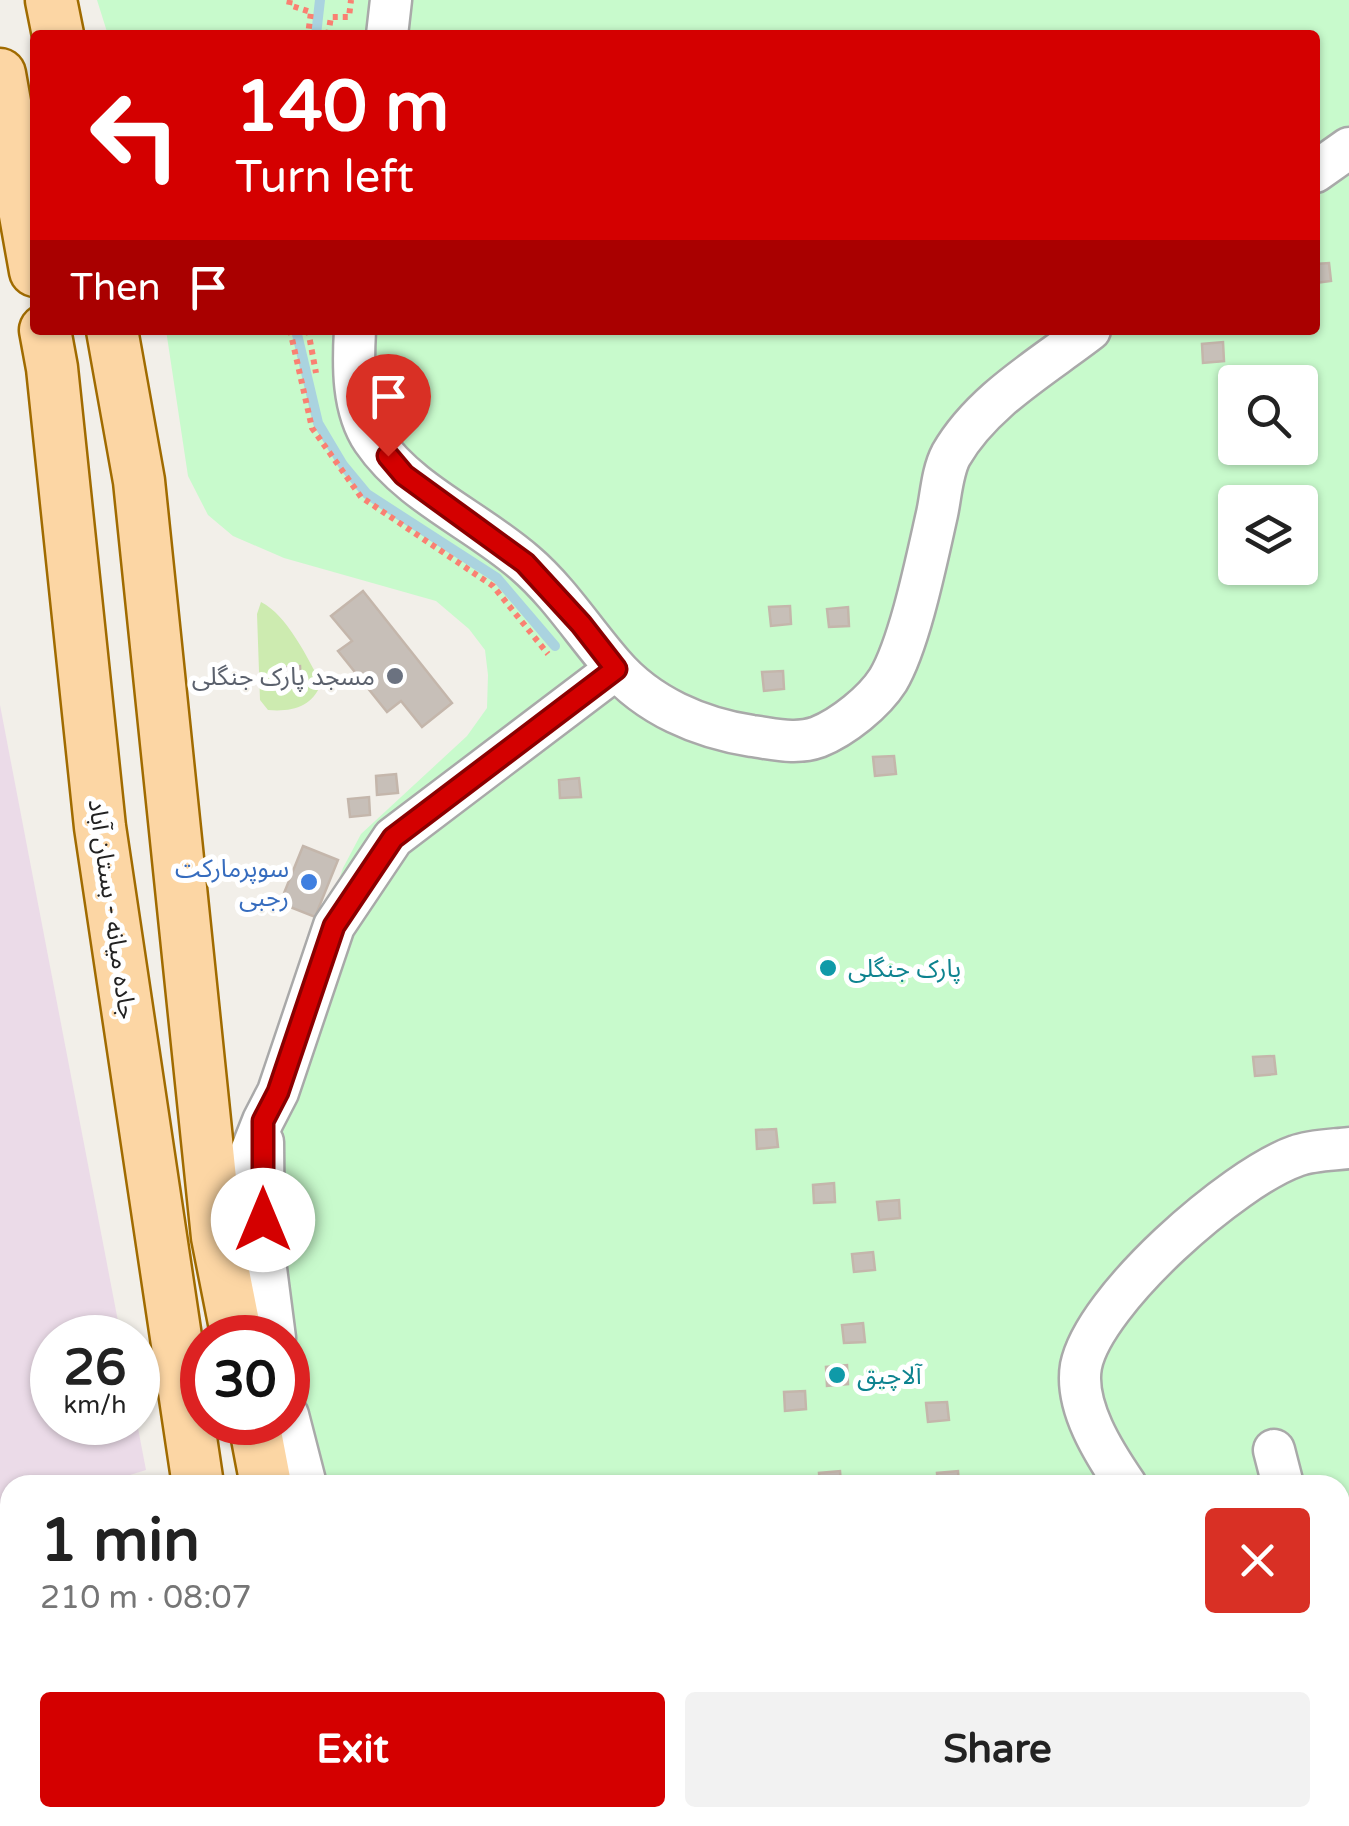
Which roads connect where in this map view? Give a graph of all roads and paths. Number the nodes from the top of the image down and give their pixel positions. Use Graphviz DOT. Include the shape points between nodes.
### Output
graph roads {
  1 [pos="52,0"];
  2 [pos="290,0"];
  3 [pos="351,0"];
  4 [pos="392,0"];
  5 [pos="57,30"];
  6 [pos="309,30"];
  7 [pos="329,30"];
  8 [pos="388,30"];
  9 [pos="0,74"];
  10 [pos="1349,148"];
  11 [pos="1320,168"];
  12 [pos="30,243"];
  13 [pos="47,335"];
  14 [pos="113,335"];
  15 [pos="355,335"];
  16 [pos="1083,335"];
  17 [pos="616,669"];
  18 [pos="263,1121"];
  19 [pos="1349,1148"];
  20 [pos="217,1237"];
  21 [pos="232,1315"];
  22 [pos="272,1315"];
  23 [pos="258,1445"];
  24 [pos="296,1445"];
  25 [pos="197,1475"];
  26 [pos="264,1475"];
  27 [pos="303,1475"];
  28 [pos="1119,1475"];
  1 -- 5 [label="main road"];
  2 -- 6 [label="path" via="311,12"];
  3 -- 7 [label="path" via="349,17 330,17"];
  4 -- 8 [label="street"];
  9 -- 12 [label="main road"];
  10 -- 11 [label="street"];
  13 -- 25 [label="main road, جاده میانه - بستان آباد" via="100,827"];
  14 -- 20 [label="main road" via="140,481"];
  15 -- 17 [label="street" via="358,406 372,438 404,475 525,563"];
  16 -- 17 [label="street" via="998,400 949,459 898,660 886,683 846,721 796,742 736,734 675,714"];
  17 -- 18 [label="street" via="393,838 334,926"];
  18 -- 20 [label="street"];
  18 -- 22 [label="street" via="264,1253"];
  19 -- 28 [label="street" via="1298,1154 1225,1196 1130,1286 1092,1333 1081,1367 1082,1400"];
  20 -- 21 [label="main road"];
  23 -- 26 [label="main road"];
  24 -- 27 [label="street"];
}
